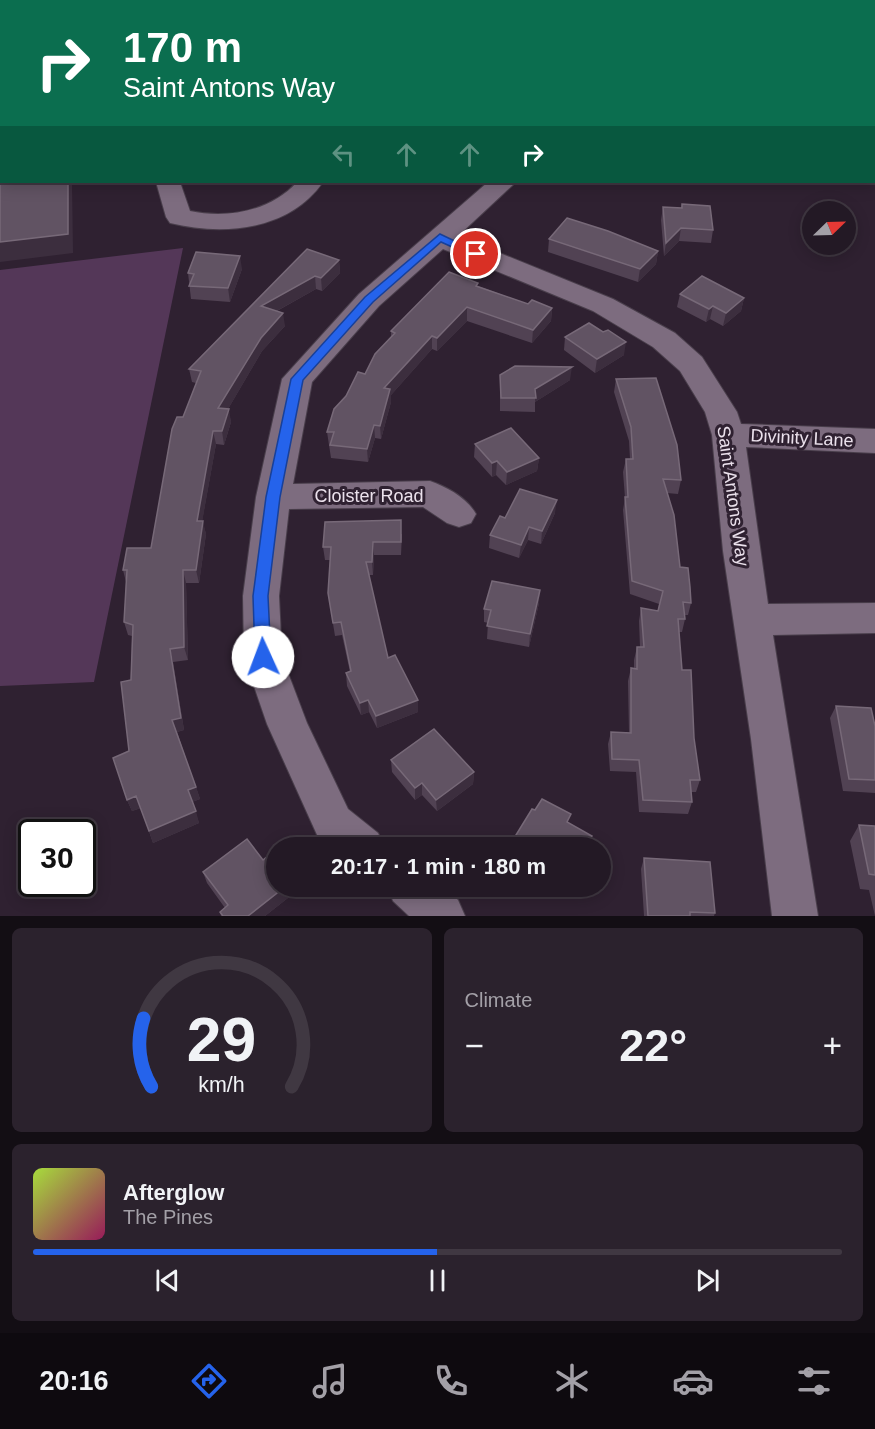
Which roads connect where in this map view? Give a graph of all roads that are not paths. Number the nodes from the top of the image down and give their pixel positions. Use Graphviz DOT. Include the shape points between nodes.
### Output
graph roads {
  1 [pos="168,183"];
  2 [pos="309,183"];
  3 [pos="502,183"];
  4 [pos="440,238"];
  5 [pos="728,435"];
  6 [pos="875,441"];
  7 [pos="273,497"];
  8 [pos="459,514"];
  9 [pos="875,618"];
  10 [pos="752,620"];
  11 [pos="350,837"];
  12 [pos="421,897"];
  13 [pos="442,916"];
  14 [pos="795,916"];
  1 -- 2 [label="street" via="179,217 195,221 267,215 290,202"];
  3 -- 4 [label="street"];
  4 -- 5 [label="street, Saint Antons Way" via="603,305 664,340 692,364 721,412"];
  4 -- 7 [label="street" via="369,300 297,379"];
  5 -- 6 [label="street, Divinity Lane"];
  5 -- 10 [label="street, Saint Antons Way"];
  7 -- 8 [label="street, Cloister Road" via="430,494"];
  7 -- 11 [label="street" via="261,596 263,657 286,724 333,823"];
  9 -- 10 [label="street"];
  10 -- 14 [label="street, Saint Antons Way"];
  12 -- 13 [label="street"];
}
